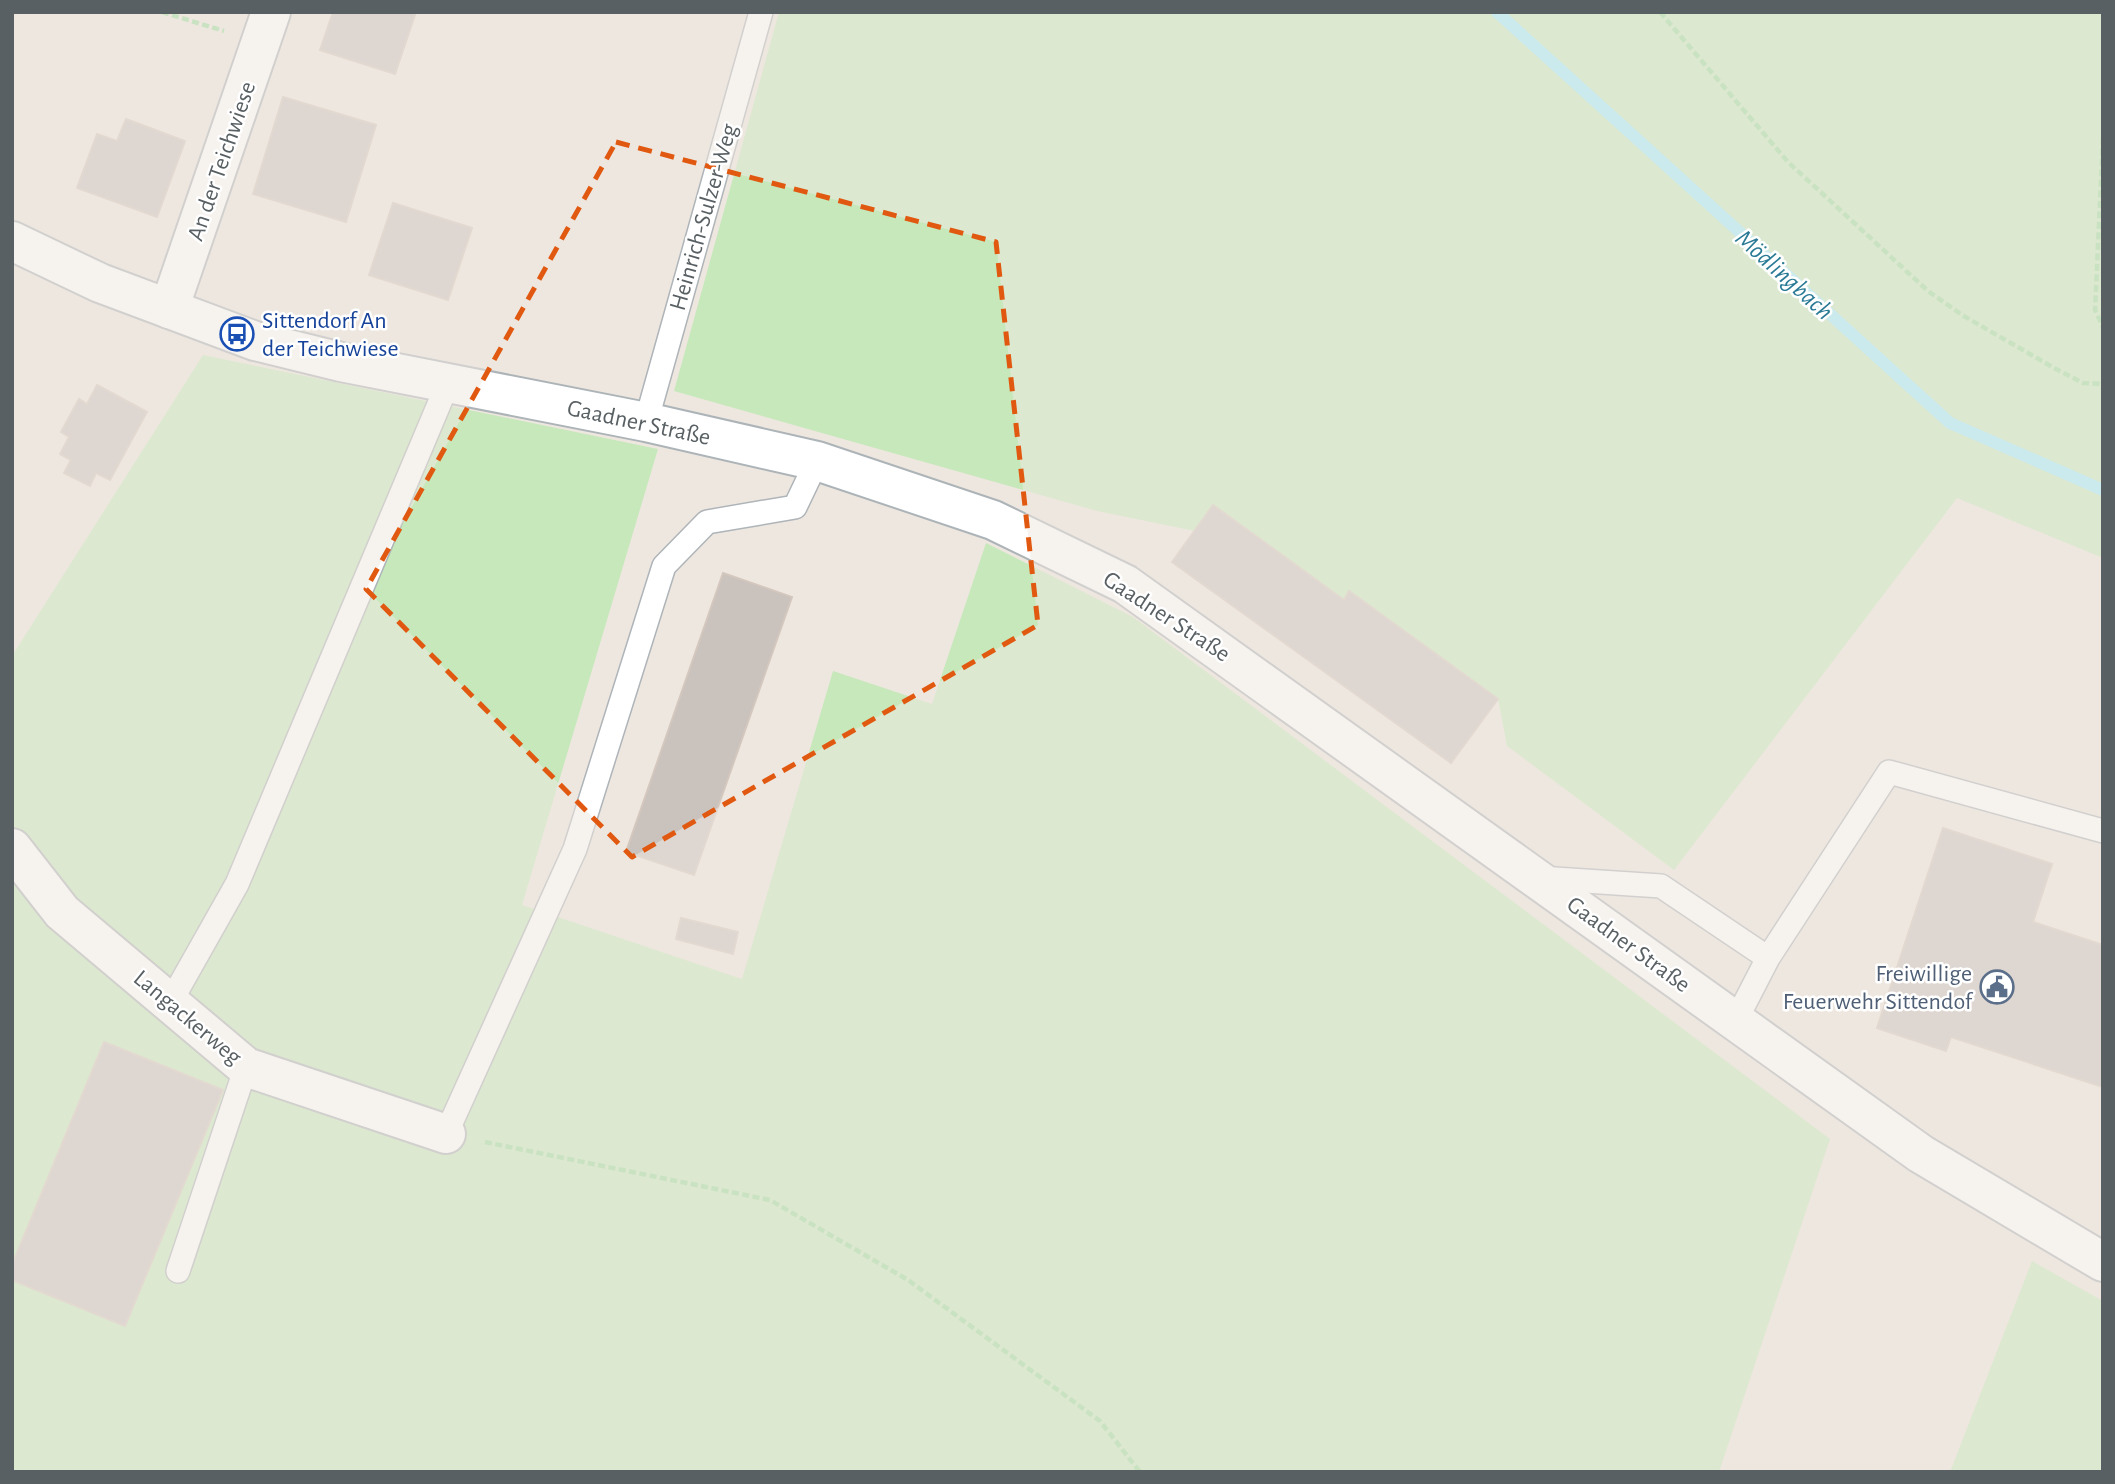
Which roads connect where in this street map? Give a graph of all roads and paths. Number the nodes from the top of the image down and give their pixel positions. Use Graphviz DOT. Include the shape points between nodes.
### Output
graph roads {
  1 [pos="162,12"];
  2 [pos="761,12"];
  3 [pos="1660,12"];
  4 [pos="267,27"];
  5 [pos="2103,138"];
  6 [pos="12,241"];
  7 [pos="169,309"];
  8 [pos="2103,327"];
  9 [pos="448,383"];
  10 [pos="2103,384"];
  11 [pos="646,422"];
  12 [pos="817,461"];
  13 [pos="2103,831"];
  14 [pos="12,848"];
  15 [pos="1537,878"];
  16 [pos="1768,958"];
  17 [pos="171,1001"];
  18 [pos="1735,1022"];
  19 [pos="246,1067"];
  20 [pos="446,1134"];
  21 [pos="2103,1262"];
  22 [pos="178,1271"];
  23 [pos="1140,1472"];
  1 -- 4 [label="path"];
  2 -- 11 [label="lane, Heinrich-Sulzer-Weg"];
  3 -- 10 [label="path" via="1788,162 1928,291 2056,369 2083,383"];
  4 -- 7 [label="street, An der Teichwiese"];
  5 -- 8 [label="path" via="2095,310"];
  6 -- 7 [label="street, Gaadner Straße" via="100,283"];
  7 -- 9 [label="street, Gaadner Straße" via="255,341"];
  9 -- 11 [label="street, Gaadner Straße"];
  9 -- 17 [label="lane" via="237,884"];
  11 -- 12 [label="street, Gaadner Straße"];
  12 -- 15 [label="street, Gaadner Straße" via="993,520 1125,584"];
  12 -- 20 [label="lane" via="795,507 707,522 664,566 575,849"];
  13 -- 16 [label="lane" via="1889,772"];
  14 -- 17 [label="street, Langackerweg" via="62,912"];
  15 -- 16 [label="lane" via="1661,886"];
  15 -- 18 [label="street, Gaadner Straße"];
  16 -- 18 [label="lane"];
  17 -- 19 [label="street, Langackerweg"];
  18 -- 21 [label="street, Gaadner Straße" via="1921,1154"];
  19 -- 20 [label="street, Langackerweg"];
  19 -- 22 [label="lane"];
  20 -- 23 [label="path" via="770,1200 908,1280 1100,1421"];
}
